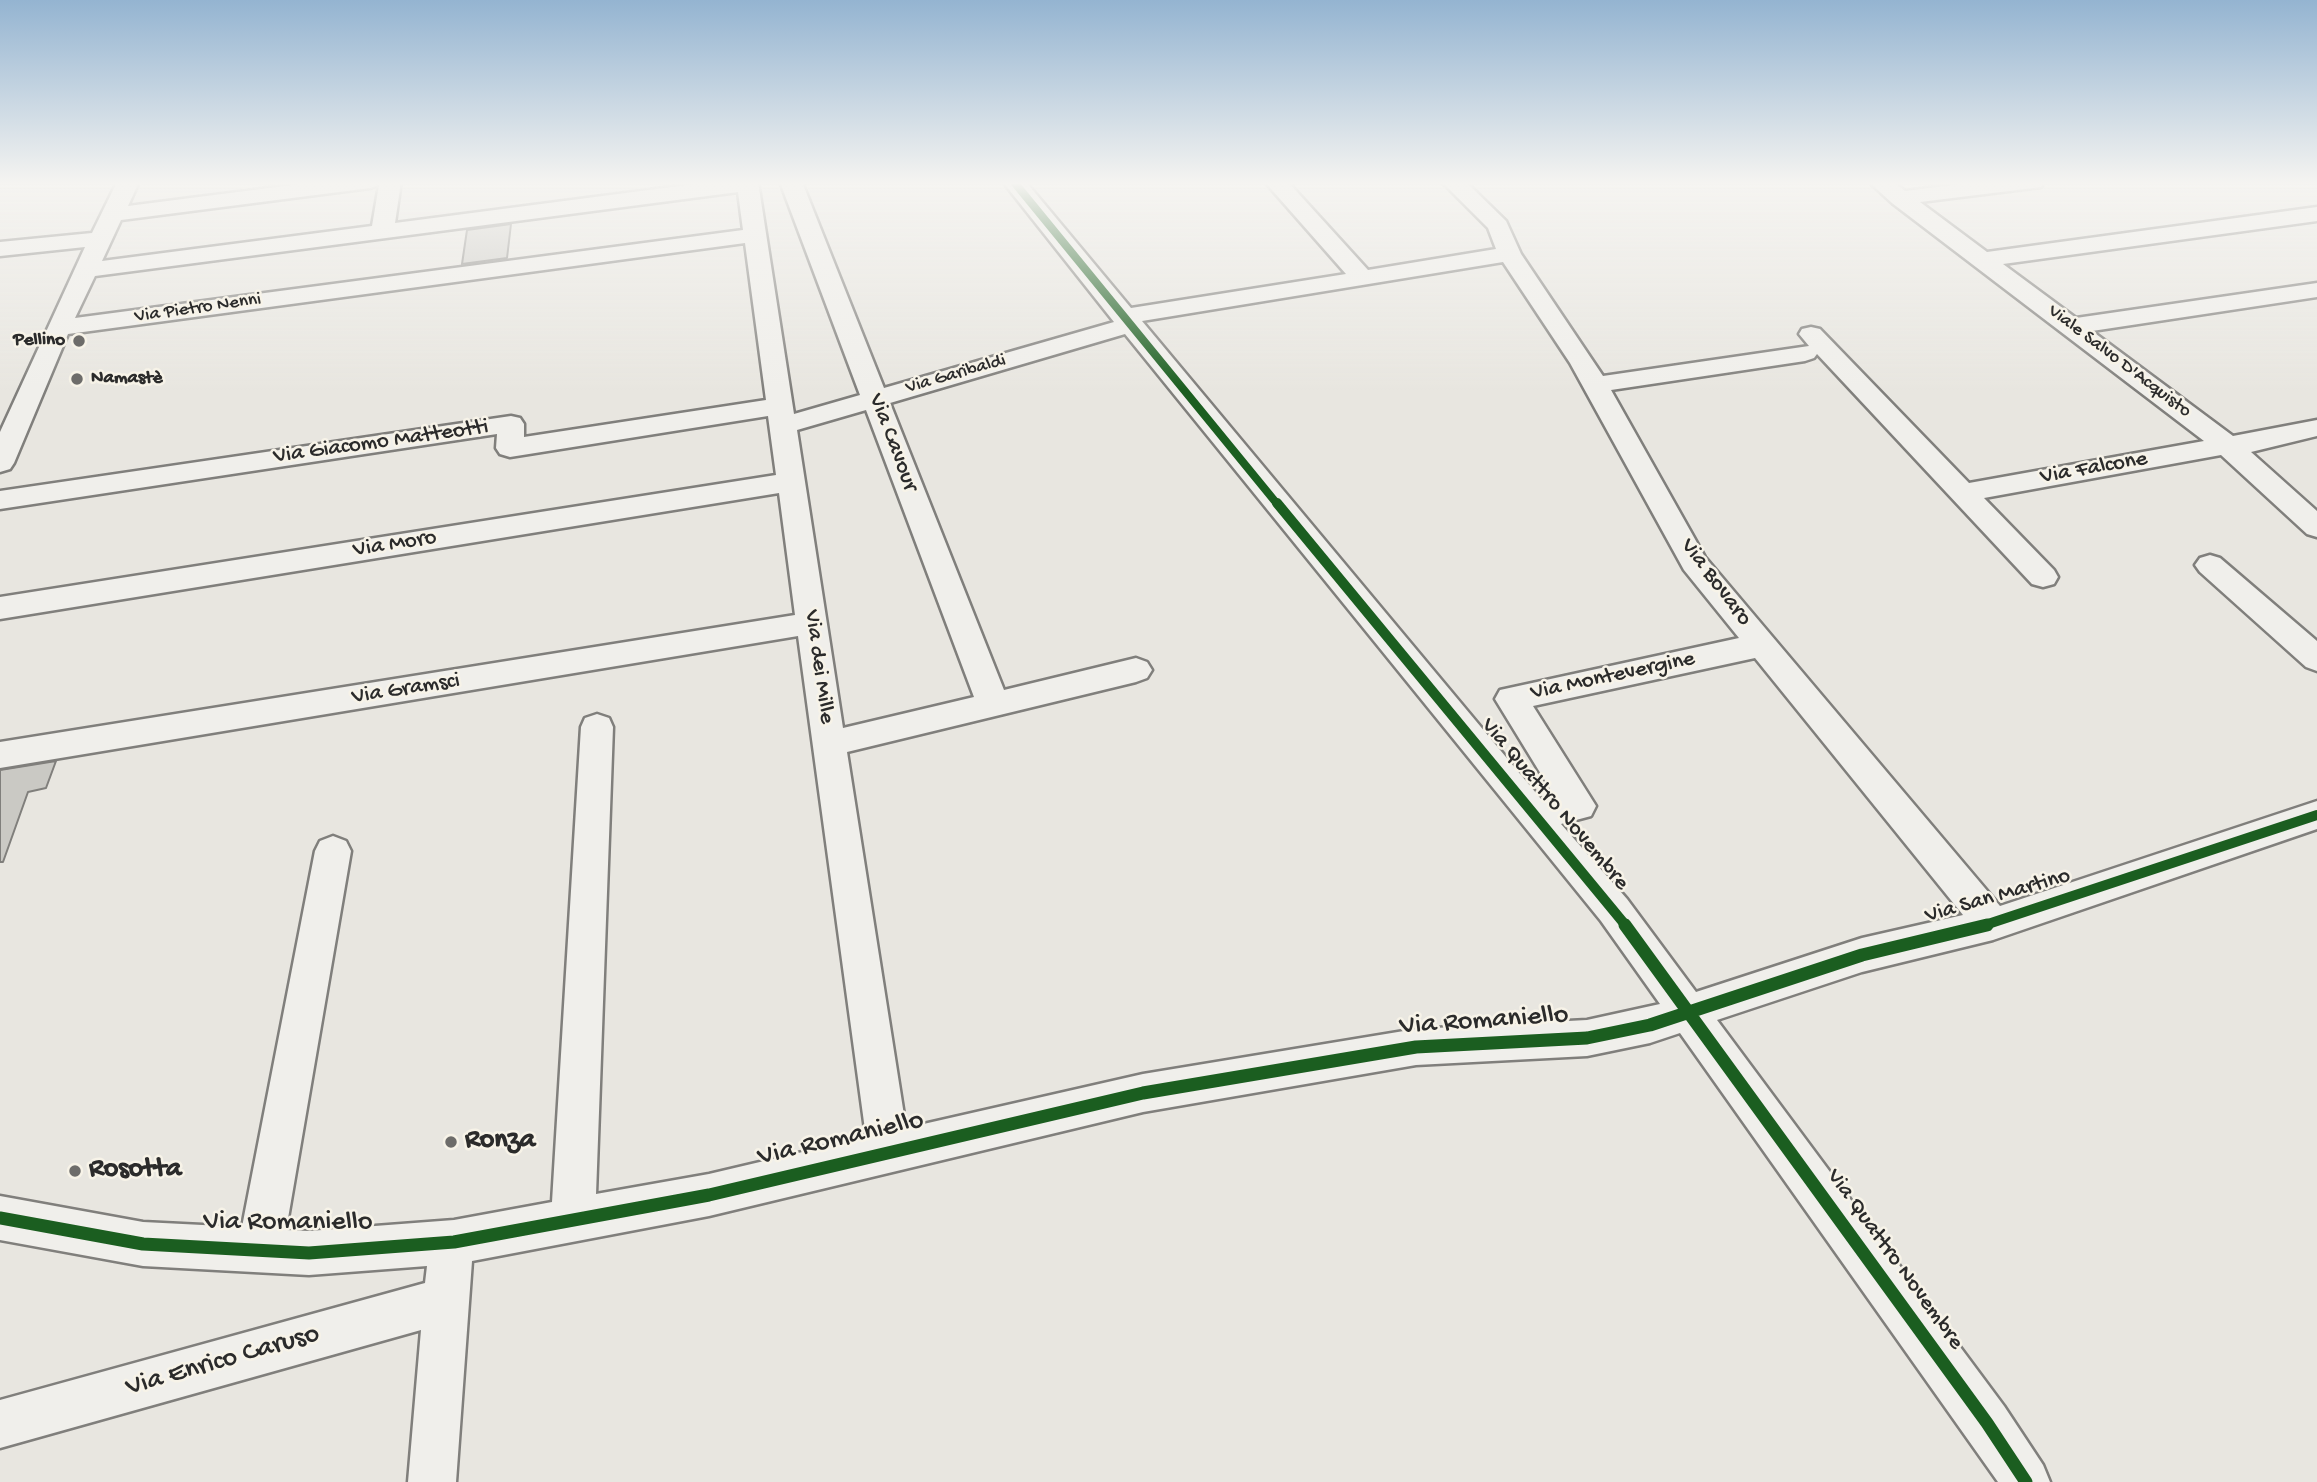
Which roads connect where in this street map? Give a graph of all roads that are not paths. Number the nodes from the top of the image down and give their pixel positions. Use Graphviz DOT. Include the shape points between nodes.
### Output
graph roads {
  1 [pos="96,251"];
  2 [pos="233,251"];
  3 [pos="634,251"];
  4 [pos="757,251"];
  5 [pos="818,251"];
  6 [pos="1070,251"];
  7 [pos="1339,251"];
  8 [pos="1508,251"];
  9 [pos="1970,251"];
  10 [pos="2046,251"];
  11 [pos="1509,254"];
  12 [pos="1982,260"];
  13 [pos="86,270"];
  14 [pos="1363,278"];
  15 [pos="2317,290"];
  16 [pos="1126,321"];
  17 [pos="2073,326"];
  18 [pos="58,328"];
  19 [pos="1595,385"];
  20 [pos="875,399"];
  21 [pos="11,410"];
  22 [pos="781,416"];
  23 [pos="2317,428"];
  24 [pos="2227,445"];
  25 [pos="0,463"];
  26 [pos="790,482"];
  27 [pos="1962,493"];
  28 [pos="0,500"];
  29 [pos="2317,527"];
  30 [pos="2210,565"];
  31 [pos="2043,577"];
  32 [pos="0,608"];
  33 [pos="812,623"];
  34 [pos="1762,645"];
  35 [pos="2317,659"];
  36 [pos="1136,670"];
  37 [pos="993,704"];
  38 [pos="597,727"];
  39 [pos="829,744"];
  40 [pos="0,755"];
  41 [pos="1533,815"];
  42 [pos="2317,815"];
  43 [pos="333,851"];
  44 [pos="1993,924"];
  45 [pos="1688,1010"];
  46 [pos="889,1152"];
  47 [pos="0,1218"];
  48 [pos="573,1220"];
  49 [pos="451,1242"];
  50 [pos="260,1250"];
  51 [pos="447,1300"];
  52 [pos="0,1424"];
  53 [pos="432,1482"];
  54 [pos="2026,1482"];
  1 -- 13 [label="street"];
  2 -- 13 [label="street"];
  3 -- 18 [label="street, Via Pietro Nenni"];
  4 -- 22 [label="street, Via dei Mille"];
  5 -- 20 [label="street, Via Cavour"];
  6 -- 16 [label="street, Via Quattro Novembre"];
  7 -- 14 [label="street"];
  8 -- 11 [label="street, Via Bovaro"];
  9 -- 12 [label="street, Viale Salvo D'Acquisto"];
  10 -- 12 [label="street"];
  11 -- 14 [label="street, Via Garibaldi"];
  11 -- 19 [label="street, Via Bovaro"];
  12 -- 17 [label="street, Viale Salvo D'Acquisto"];
  13 -- 18 [label="street"];
  14 -- 16 [label="street, Via Garibaldi"];
  15 -- 17 [label="street"];
  16 -- 20 [label="street, Via Garibaldi"];
  16 -- 41 [label="street, Via Quattro Novembre"];
  17 -- 24 [label="street, Viale Salvo D'Acquisto"];
  18 -- 21 [label="street"];
  19 -- 27 [label="street" via="1808,344"];
  19 -- 34 [label="street, Via Bovaro" via="1694,563"];
  20 -- 22 [label="street, Via Garibaldi"];
  20 -- 37 [label="street, Via Cavour"];
  21 -- 25 [label="street"];
  22 -- 26 [label="street, Via dei Mille"];
  22 -- 28 [label="street, Via Giacomo Matteotti" via="510,448 511,424"];
  23 -- 24 [label="street, Via Falcone"];
  24 -- 27 [label="street, Via Falcone"];
  24 -- 29 [label="street, Viale Salvo D'Acquisto"];
  26 -- 32 [label="street, Via Moro"];
  26 -- 33 [label="street, Via dei Mille"];
  27 -- 31 [label="street"];
  30 -- 35 [label="street"];
  33 -- 39 [label="street, Via dei Mille"];
  33 -- 40 [label="street, Via Gramsci"];
  34 -- 41 [label="street, Via Montevergine" via="1511,699 1579,806"];
  34 -- 44 [label="street, Via Bovaro"];
  36 -- 37 [label="street"];
  37 -- 39 [label="street"];
  38 -- 48 [label="street"];
  39 -- 46 [label="street, Via dei Mille"];
  41 -- 45 [label="street, Via Quattro Novembre" via="1614,910"];
  42 -- 44 [label="street, Via San Martino"];
  43 -- 50 [label="street"];
  44 -- 45 [label="street, Via San Martino" via="1862,955"];
  45 -- 46 [label="street, Via Romaniello" via="1650,1025 1587,1038 1416,1047 1156,1090"];
  45 -- 54 [label="street, Via Quattro Novembre"];
  46 -- 48 [label="street, Via Romaniello" via="709,1195"];
  47 -- 50 [label="street, Via Romaniello" via="143,1244"];
  48 -- 49 [label="street, Via Romaniello"];
  49 -- 50 [label="street, Via Romaniello" via="309,1253"];
  49 -- 51 [label="street"];
  51 -- 52 [label="street, Via Enrico Caruso"];
  51 -- 53 [label="street"];
}
